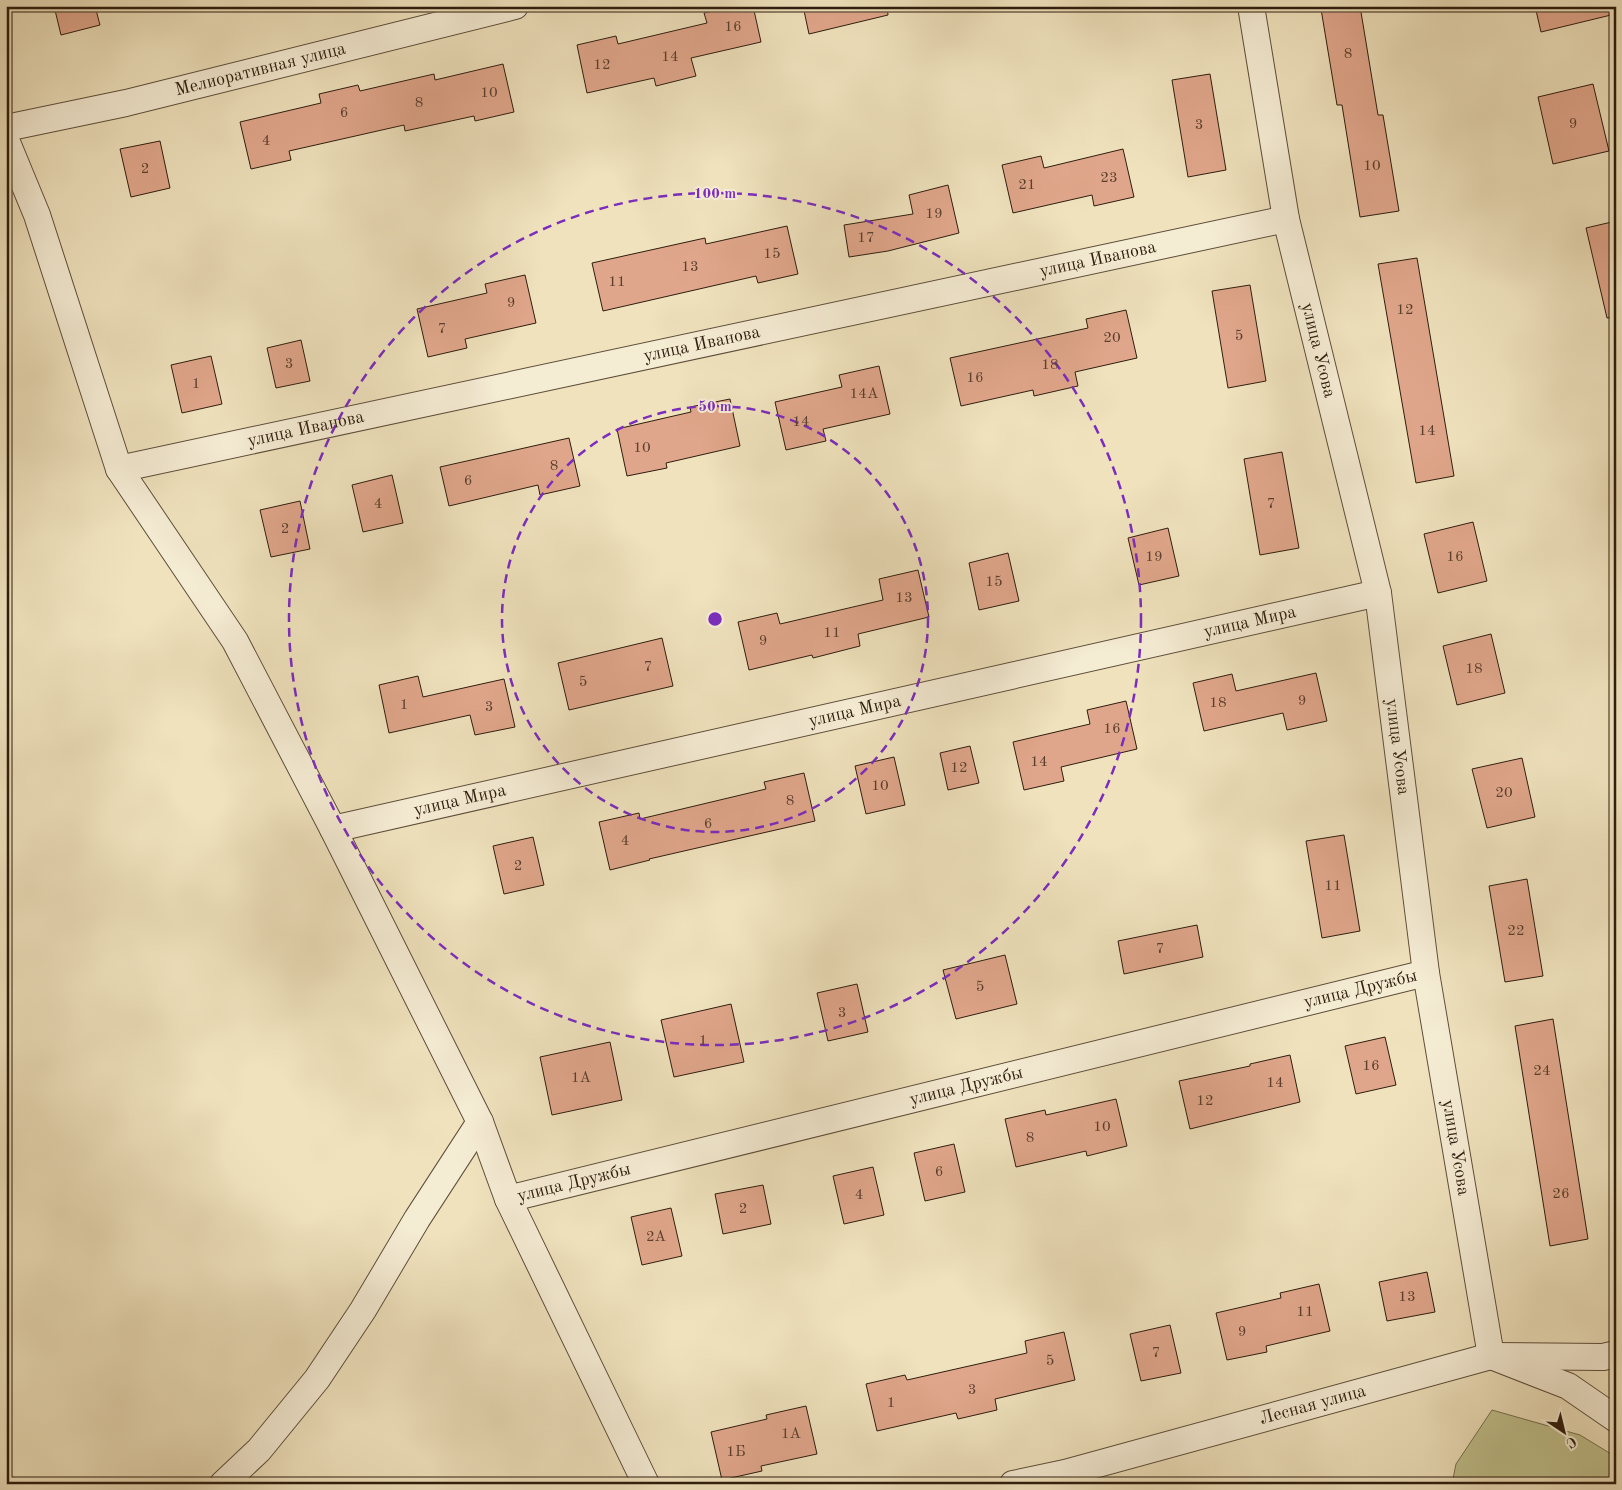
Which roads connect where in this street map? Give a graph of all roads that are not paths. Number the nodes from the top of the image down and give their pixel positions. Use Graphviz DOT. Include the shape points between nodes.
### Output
graph roads {
  1 [pos="514,6"];
  2 [pos="1251,6"];
  3 [pos="6,128"];
  4 [pos="6,140"];
  5 [pos="1286,219"];
  6 [pos="119,470"];
  7 [pos="1378,592"];
  8 [pos="332,829"];
  9 [pos="1426,973"];
  10 [pos="480,1122"];
  11 [pos="508,1199"];
  12 [pos="1616,1354"];
  13 [pos="1491,1356"];
  14 [pos="1616,1419"];
  15 [pos="224,1484"];
  16 [pos="646,1484"];
  17 [pos="1013,1484"];
  1 -- 3 [label="street, Мелиоративная улица" via="126,103"];
  2 -- 5 [label="street, улица Усова"];
  4 -- 6 [label="street" via="38,215"];
  5 -- 6 [label="street, улица Иванова"];
  5 -- 7 [label="street, улица Усова"];
  6 -- 8 [label="street" via="235,641"];
  7 -- 8 [label="street, улица Мира"];
  7 -- 9 [label="street, улица Усова"];
  8 -- 10 [label="street"];
  9 -- 11 [label="street, улица Дружбы"];
  9 -- 13 [label="street, улица Усова"];
  10 -- 11 [label="street"];
  10 -- 15 [label="street" via="317,1379 260,1450"];
  11 -- 16 [label="street"];
  12 -- 13 [label="street, Лесная улица" via="1603,1357"];
  13 -- 14 [label="street" via="1568,1386"];
  13 -- 17 [label="street, Лесная улица" via="1064,1474"];
}
